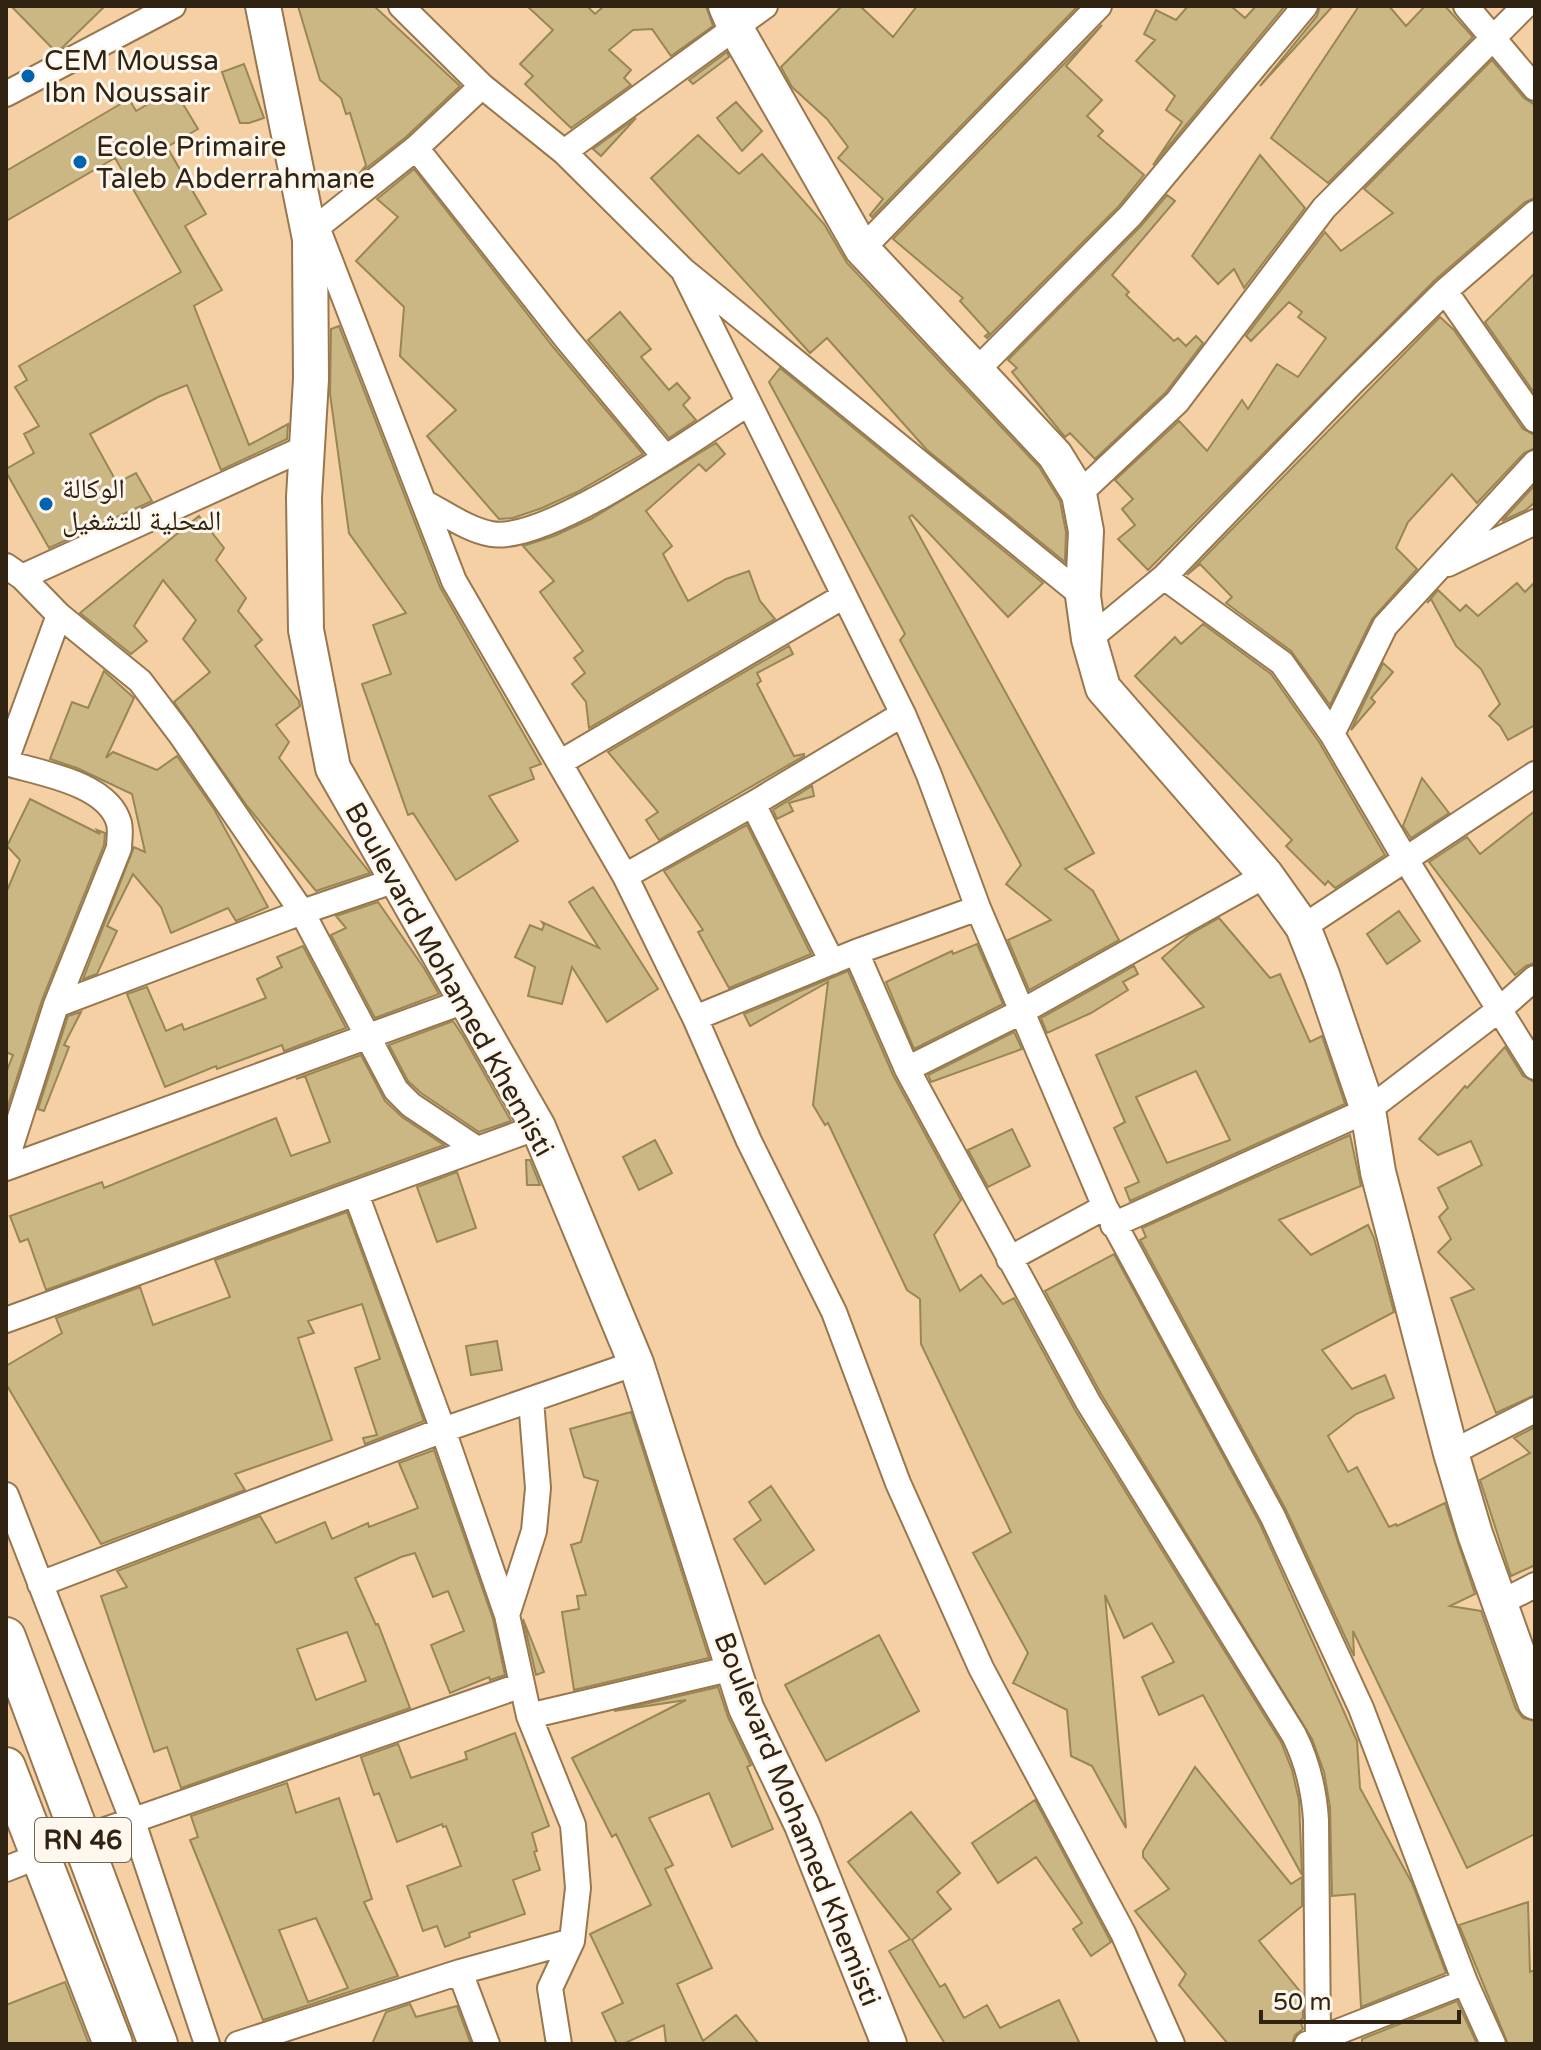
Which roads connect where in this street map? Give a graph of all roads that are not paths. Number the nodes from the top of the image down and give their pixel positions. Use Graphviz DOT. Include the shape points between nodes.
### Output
graph roads {
  1 [pos="173,6"];
  2 [pos="263,6"];
  3 [pos="401,6"];
  4 [pos="765,6"];
  5 [pos="1099,6"];
  6 [pos="1305,6"];
  7 [pos="1466,6"];
  8 [pos="1525,6"];
  9 [pos="730,17"];
  10 [pos="1493,38"];
  11 [pos="482,86"];
  12 [pos="1535,88"];
  13 [pos="6,94"];
  14 [pos="416,148"];
  15 [pos="564,152"];
  16 [pos="1535,213"];
  17 [pos="313,233"];
  18 [pos="862,249"];
  19 [pos="683,270"];
  20 [pos="1445,291"];
  21 [pos="976,371"];
  22 [pos="749,403"];
  23 [pos="1534,417"];
  24 [pos="307,447"];
  25 [pos="665,457"];
  26 [pos="1535,463"];
  27 [pos="1079,494"];
  28 [pos="425,503"];
  29 [pos="1535,522"];
  30 [pos="1435,570"];
  31 [pos="14,571"];
  32 [pos="1164,577"];
  33 [pos="844,596"];
  34 [pos="1083,596"];
  35 [pos="59,615"];
  36 [pos="1089,639"];
  37 [pos="903,714"];
  38 [pos="1332,734"];
  39 [pos="6,761"];
  40 [pos="561,762"];
  41 [pos="1535,774"];
  42 [pos="753,804"];
  43 [pos="1406,860"];
  44 [pos="1266,875"];
  45 [pos="625,876"];
  46 [pos="396,880"];
  47 [pos="978,908"];
  48 [pos="302,912"];
  49 [pos="1303,927"];
  50 [pos="856,952"];
  51 [pos="832,962"];
  52 [pos="1535,978"];
  53 [pos="465,1001"];
  54 [pos="56,1005"];
  55 [pos="1500,1009"];
  56 [pos="1021,1012"];
  57 [pos="695,1018"];
  58 [pos="368,1035"];
  59 [pos="1535,1067"];
  60 [pos="907,1069"];
  61 [pos="1368,1110"];
  62 [pos="538,1127"];
  63 [pos="477,1149"];
  64 [pos="6,1161"];
  65 [pos="6,1168"];
  66 [pos="356,1194"];
  67 [pos="1109,1216"];
  68 [pos="1009,1259"];
  69 [pos="6,1320"];
  70 [pos="636,1363"];
  71 [pos="531,1400"];
  72 [pos="1535,1410"];
  73 [pos="443,1430"];
  74 [pos="1451,1453"];
  75 [pos="6,1495"];
  76 [pos="40,1584"];
  77 [pos="1535,1585"];
  78 [pos="1500,1603"];
  79 [pos="507,1615"];
  80 [pos="6,1637"];
  81 [pos="733,1668"];
  82 [pos="522,1685"];
  83 [pos="1535,1702"];
  84 [pos="529,1716"];
  85 [pos="6,1767"];
  86 [pos="132,1819"];
  87 [pos="82,1838"];
  88 [pos="22,1863"];
  89 [pos="572,1941"];
  90 [pos="460,1972"];
  91 [pos="1465,1982"];
  92 [pos="1312,2041"];
  93 [pos="113,2044"];
  94 [pos="158,2044"];
  95 [pos="207,2044"];
  96 [pos="238,2044"];
  97 [pos="487,2044"];
  98 [pos="559,2044"];
  99 [pos="889,2044"];
  100 [pos="1172,2044"];
  101 [pos="1493,2044"];
  1 -- 13 [label="street"];
  2 -- 17 [label="main road, Boulevard Mohamed Khemisti"];
  3 -- 11 [label="street"];
  4 -- 9 [label="street"];
  5 -- 18 [label="street"];
  6 -- 21 [label="street" via="1130,216"];
  7 -- 10 [label="street"];
  8 -- 10 [label="street"];
  9 -- 15 [label="street"];
  9 -- 18 [label="main road"];
  10 -- 12 [label="street"];
  10 -- 27 [label="street" via="1324,208 1177,402"];
  11 -- 14 [label="street"];
  11 -- 15 [label="street"];
  14 -- 17 [label="street"];
  14 -- 25 [label="street"];
  15 -- 19 [label="street"];
  16 -- 20 [label="street"];
  17 -- 24 [label="main road, Boulevard Mohamed Khemisti"];
  17 -- 28 [label="street"];
  18 -- 21 [label="main road"];
  19 -- 22 [label="street"];
  19 -- 34 [label="street"];
  20 -- 23 [label="street"];
  20 -- 32 [label="street"];
  21 -- 27 [label="main road" via="1055,455"];
  22 -- 25 [label="street"];
  22 -- 33 [label="street"];
  24 -- 31 [label="street"];
  24 -- 46 [label="main road, Boulevard Mohamed Khemisti" via="306,630 333,768"];
  25 -- 28 [label="street" via="588,503 540,527 511,534 491,534"];
  26 -- 30 [label="street"];
  27 -- 34 [label="main road" via="1086,531"];
  28 -- 40 [label="street" via="454,581"];
  29 -- 30 [label="street"];
  30 -- 38 [label="street" via="1385,626"];
  31 -- 35 [label="street"];
  32 -- 36 [label="street"];
  32 -- 38 [label="street" via="1282,663"];
  33 -- 37 [label="street"];
  33 -- 40 [label="street"];
  34 -- 36 [label="main road"];
  35 -- 39 [label="street"];
  35 -- 48 [label="street" via="140,681"];
  36 -- 44 [label="main road" via="1103,688"];
  37 -- 42 [label="street"];
  37 -- 47 [label="street"];
  38 -- 43 [label="street"];
  39 -- 54 [label="street" via="94,793 113,808 120,826 119,848"];
  40 -- 45 [label="street"];
  41 -- 43 [label="street"];
  42 -- 45 [label="street"];
  42 -- 51 [label="street"];
  43 -- 49 [label="street"];
  43 -- 55 [label="street"];
  44 -- 49 [label="main road"];
  44 -- 56 [label="street"];
  45 -- 57 [label="street"];
  46 -- 48 [label="street"];
  46 -- 53 [label="main road, Boulevard Mohamed Khemisti"];
  47 -- 50 [label="street"];
  47 -- 56 [label="street"];
  48 -- 54 [label="street"];
  48 -- 58 [label="street"];
  49 -- 61 [label="main road"];
  50 -- 51 [label="street"];
  50 -- 60 [label="street"];
  51 -- 57 [label="street"];
  52 -- 55 [label="street"];
  53 -- 58 [label="street"];
  53 -- 62 [label="main road, Boulevard Mohamed Khemisti"];
  54 -- 64 [label="street"];
  55 -- 59 [label="street"];
  55 -- 61 [label="street"];
  56 -- 60 [label="street"];
  56 -- 67 [label="street"];
  57 -- 100 [label="street" via="834,1312 898,1483 981,1668 1123,1933"];
  58 -- 63 [label="street" via="396,1090"];
  58 -- 65 [label="street"];
  60 -- 68 [label="street"];
  61 -- 67 [label="street"];
  61 -- 74 [label="main road" via="1378,1172"];
  62 -- 63 [label="street"];
  62 -- 70 [label="main road, Boulevard Mohamed Khemisti"];
  63 -- 66 [label="street"];
  66 -- 69 [label="street"];
  66 -- 73 [label="street"];
  67 -- 68 [label="street"];
  67 -- 91 [label="street" via="1273,1517 1361,1708"];
  68 -- 92 [label="street" via="1088,1402 1304,1755 1316,1820"];
  70 -- 71 [label="street"];
  70 -- 81 [label="main road, Boulevard Mohamed Khemisti"];
  71 -- 73 [label="street"];
  71 -- 79 [label="street" via="538,1488 534,1531"];
  72 -- 74 [label="street"];
  73 -- 76 [label="street"];
  73 -- 79 [label="street"];
  74 -- 78 [label="main road"];
  75 -- 76 [label="street"];
  76 -- 86 [label="street"];
  77 -- 78 [label="street"];
  78 -- 83 [label="main road"];
  79 -- 82 [label="street"];
  80 -- 87 [label="main road, RN 46"];
  81 -- 84 [label="street"];
  81 -- 99 [label="main road, Boulevard Mohamed Khemisti"];
  82 -- 84 [label="street"];
  82 -- 86 [label="street"];
  84 -- 89 [label="street" via="573,1825 578,1888"];
  85 -- 88 [label="main road, RN 46"];
  86 -- 87 [label="street"];
  86 -- 95 [label="street"];
  87 -- 94 [label="main road, RN 46"];
  88 -- 93 [label="main road, RN 46"];
  89 -- 90 [label="street"];
  89 -- 98 [label="street" via="550,1988"];
  90 -- 96 [label="street"];
  90 -- 97 [label="street"];
  91 -- 92 [label="street"];
  91 -- 101 [label="street"];
}
